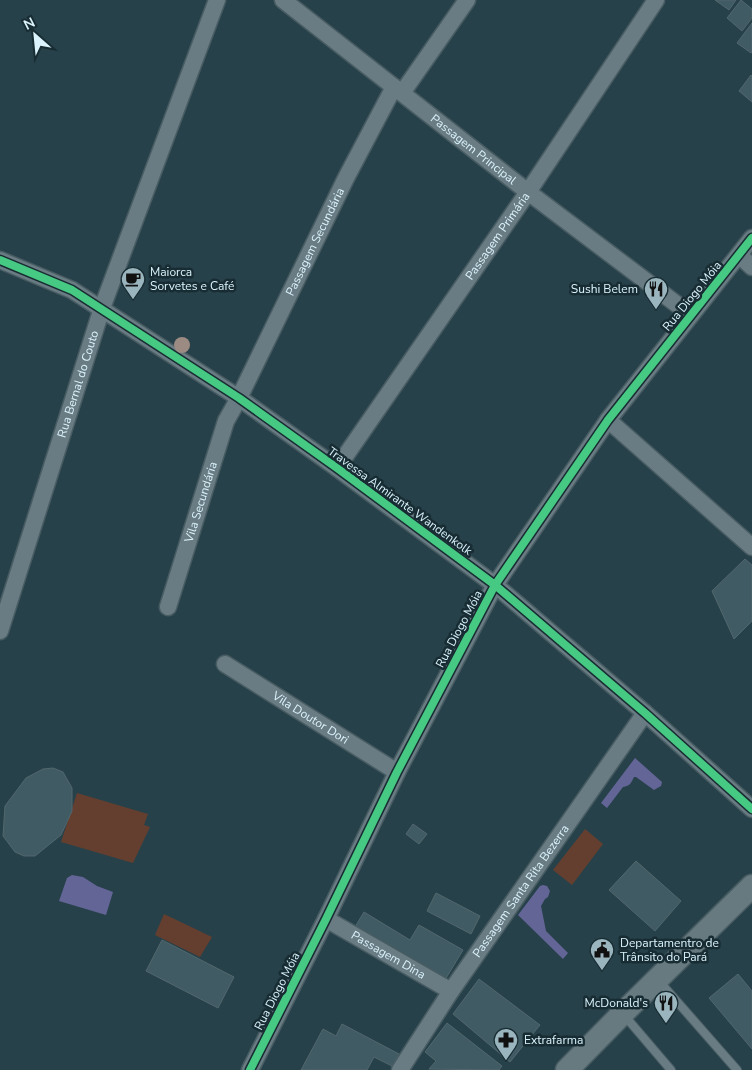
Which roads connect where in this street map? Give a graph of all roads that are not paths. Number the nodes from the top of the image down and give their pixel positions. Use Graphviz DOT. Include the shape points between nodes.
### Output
graph roads {
  1 [pos="217,0"];
  2 [pos="283,0"];
  3 [pos="467,0"];
  4 [pos="656,0"];
  5 [pos="398,90"];
  6 [pos="528,192"];
  7 [pos="752,238"];
  8 [pos="739,255"];
  9 [pos="0,260"];
  10 [pos="752,267"];
  11 [pos="102,308"];
  12 [pos="691,315"];
  13 [pos="239,398"];
  14 [pos="608,420"];
  15 [pos="338,468"];
  16 [pos="752,546"];
  17 [pos="495,585"];
  18 [pos="168,608"];
  19 [pos="0,631"];
  20 [pos="225,664"];
  21 [pos="645,713"];
  22 [pos="397,772"];
  23 [pos="752,809"];
  24 [pos="752,886"];
  25 [pos="326,919"];
  26 [pos="657,979"];
  27 [pos="451,991"];
  28 [pos="623,1013"];
  29 [pos="250,1070"];
  30 [pos="400,1070"];
  31 [pos="568,1070"];
  32 [pos="671,1070"];
  33 [pos="737,1070"];
  1 -- 11 [label="street, Rua Bernal do Couto"];
  2 -- 5 [label="street, Passagem Principal"];
  3 -- 5 [label="street, Passagem Secundária"];
  4 -- 6 [label="street, Passagem Primária"];
  5 -- 6 [label="street, Passagem Principal"];
  5 -- 13 [label="street, Passagem Secundária" via="346,178"];
  6 -- 12 [label="street, Passagem Principal"];
  6 -- 15 [label="street, Passagem Primária"];
  7 -- 8 [label="street, Rua Diogo Móia"];
  8 -- 10 [label="street"];
  8 -- 12 [label="street, Rua Diogo Móia"];
  9 -- 11 [label="street, Travessa Almirante Wandenkolk" via="72,290"];
  11 -- 13 [label="street, Travessa Almirante Wandenkolk"];
  11 -- 19 [label="street, Rua Bernal do Couto"];
  12 -- 14 [label="street, Rua Diogo Móia"];
  13 -- 15 [label="street, Travessa Almirante Wandenkolk"];
  13 -- 18 [label="street, Vila Secundária" via="226,421"];
  14 -- 16 [label="street"];
  14 -- 17 [label="street, Rua Diogo Móia"];
  15 -- 17 [label="street, Travessa Almirante Wandenkolk"];
  17 -- 21 [label="street, Travessa Almirante Wandenkolk"];
  17 -- 22 [label="street, Rua Diogo Móia"];
  20 -- 22 [label="street, Vila Doutor Dori"];
  21 -- 23 [label="street, Travessa Almirante Wandenkolk"];
  21 -- 27 [label="street, Passagem Santa Rita Bezerra"];
  22 -- 25 [label="street, Rua Diogo Móia"];
  24 -- 26 [label="main road"];
  25 -- 27 [label="street, Passagem Dina"];
  25 -- 29 [label="street, Rua Diogo Móia"];
  26 -- 28 [label="main road"];
  26 -- 33 [label="lane"];
  27 -- 30 [label="street, Passagem Santa Rita Bezerra"];
  28 -- 31 [label="main road"];
  28 -- 32 [label="lane"];
}
